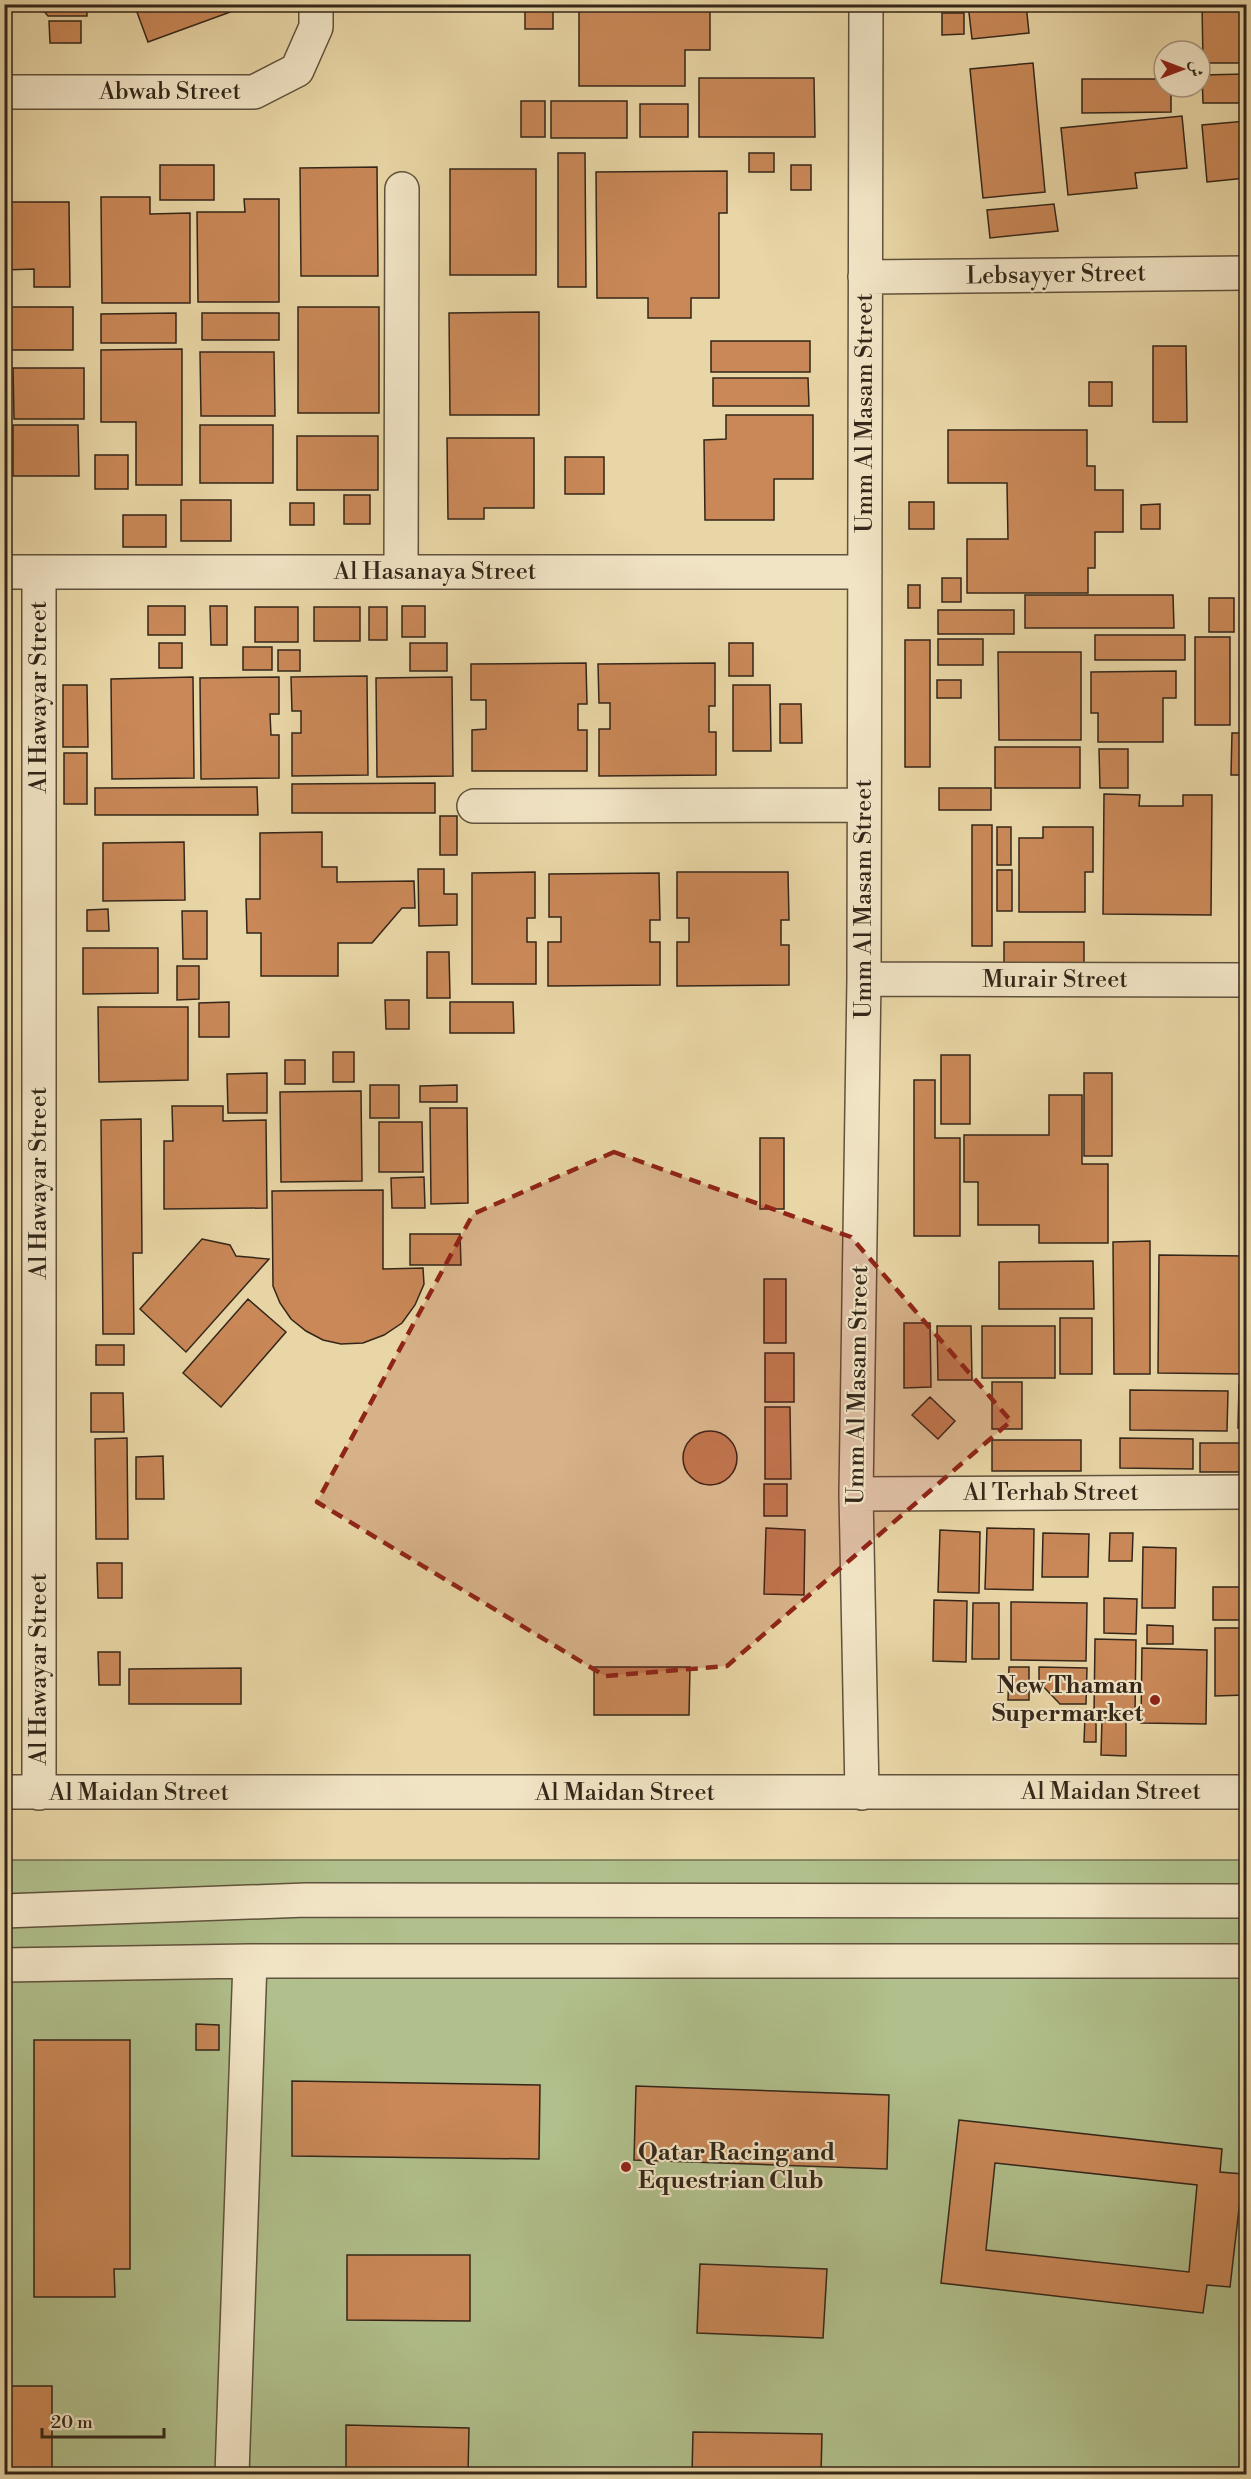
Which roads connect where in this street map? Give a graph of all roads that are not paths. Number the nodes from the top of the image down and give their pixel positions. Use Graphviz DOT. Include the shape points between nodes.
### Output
graph roads {
  1 [pos="316,4"];
  2 [pos="866,4"];
  3 [pos="4,92"];
  4 [pos="402,189"];
  5 [pos="1246,273"];
  6 [pos="865,277"];
  7 [pos="4,572"];
  8 [pos="39,572"];
  9 [pos="401,572"];
  10 [pos="865,572"];
  11 [pos="864,805"];
  12 [pos="474,806"];
  13 [pos="864,979"];
  14 [pos="1246,980"];
  15 [pos="1246,1492"];
  16 [pos="856,1494"];
  17 [pos="4,1792"];
  18 [pos="1246,1792"];
  19 [pos="39,1793"];
  20 [pos="862,1793"];
  21 [pos="1246,1901"];
  22 [pos="4,1911"];
  23 [pos="250,1961"];
  24 [pos="1246,1961"];
  25 [pos="4,1965"];
  26 [pos="232,2475"];
  1 -- 3 [label="street, Abwab Street" via="316,27 297,70 254,92"];
  2 -- 6 [label="street, Umm Al Masam Street"];
  4 -- 9 [label="street"];
  5 -- 6 [label="street, Lebsayyer Street"];
  6 -- 10 [label="street, Umm Al Masam Street"];
  7 -- 8 [label="street, Al Hasanaya Street"];
  8 -- 9 [label="street, Al Hasanaya Street"];
  8 -- 19 [label="street, Al Hawayar Street"];
  9 -- 10 [label="street, Al Hasanaya Street"];
  10 -- 11 [label="street, Umm Al Masam Street"];
  11 -- 12 [label="street"];
  11 -- 13 [label="street, Umm Al Masam Street"];
  13 -- 14 [label="street, Murair Street"];
  13 -- 16 [label="street, Umm Al Masam Street"];
  15 -- 16 [label="street, Al Terhab Street"];
  16 -- 20 [label="street, Umm Al Masam Street"];
  17 -- 19 [label="street, Al Maidan Street"];
  18 -- 20 [label="street, Al Maidan Street"];
  19 -- 20 [label="street, Al Maidan Street"];
  21 -- 22 [label="street" via="306,1900"];
  23 -- 24 [label="street"];
  23 -- 25 [label="street"];
  23 -- 26 [label="street"];
}
